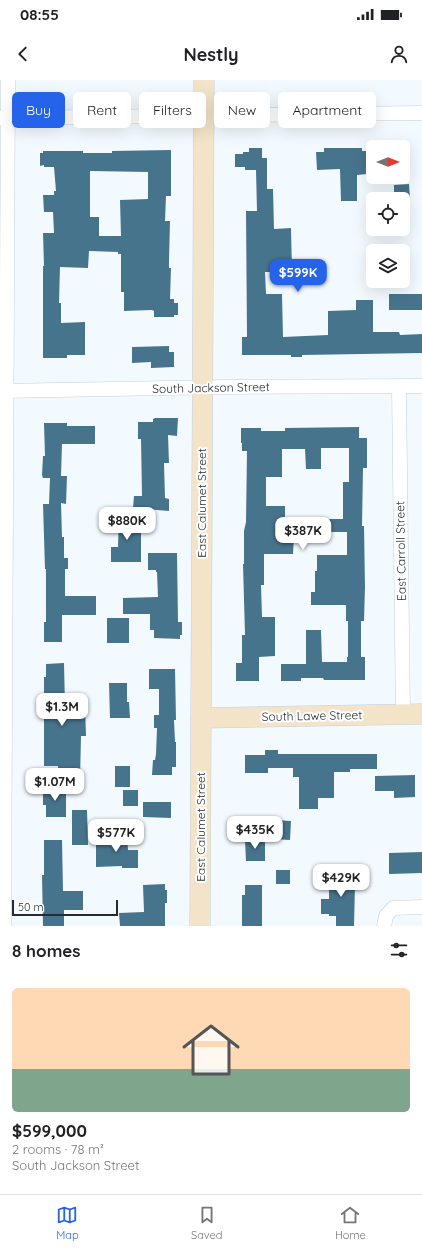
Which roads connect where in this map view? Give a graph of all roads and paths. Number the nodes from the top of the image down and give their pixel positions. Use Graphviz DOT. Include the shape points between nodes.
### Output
graph roads {
  1 [pos="8,80"];
  2 [pos="204,80"];
  3 [pos="204,92"];
  4 [pos="422,113"];
  5 [pos="206,115"];
  6 [pos="139,116"];
  7 [pos="4,118"];
  8 [pos="204,128"];
  9 [pos="399,386"];
  10 [pos="422,386"];
  11 [pos="202,388"];
  12 [pos="3,391"];
  13 [pos="412,714"];
  14 [pos="201,718"];
  15 [pos="422,907"];
  16 [pos="4,926"];
  17 [pos="200,926"];
  18 [pos="384,926"];
  1 -- 7 [label="street"];
  2 -- 3 [label="main road, East Calumet Street"];
  4 -- 5 [label="street"];
  6 -- 7 [label="street"];
  7 -- 12 [label="street"];
  8 -- 11 [label="main road, East Calumet Street"];
  9 -- 10 [label="street, South Jackson Street"];
  9 -- 11 [label="street, South Jackson Street"];
  9 -- 13 [label="street, East Carroll Street"];
  11 -- 12 [label="street, South Jackson Street"];
  11 -- 14 [label="main road, East Calumet Street"];
  12 -- 16 [label="street"];
  13 -- 14 [label="main road, South Lawe Street"];
  14 -- 17 [label="main road, East Calumet Street"];
  15 -- 18 [label="street" via="393,908 386,916"];
}
